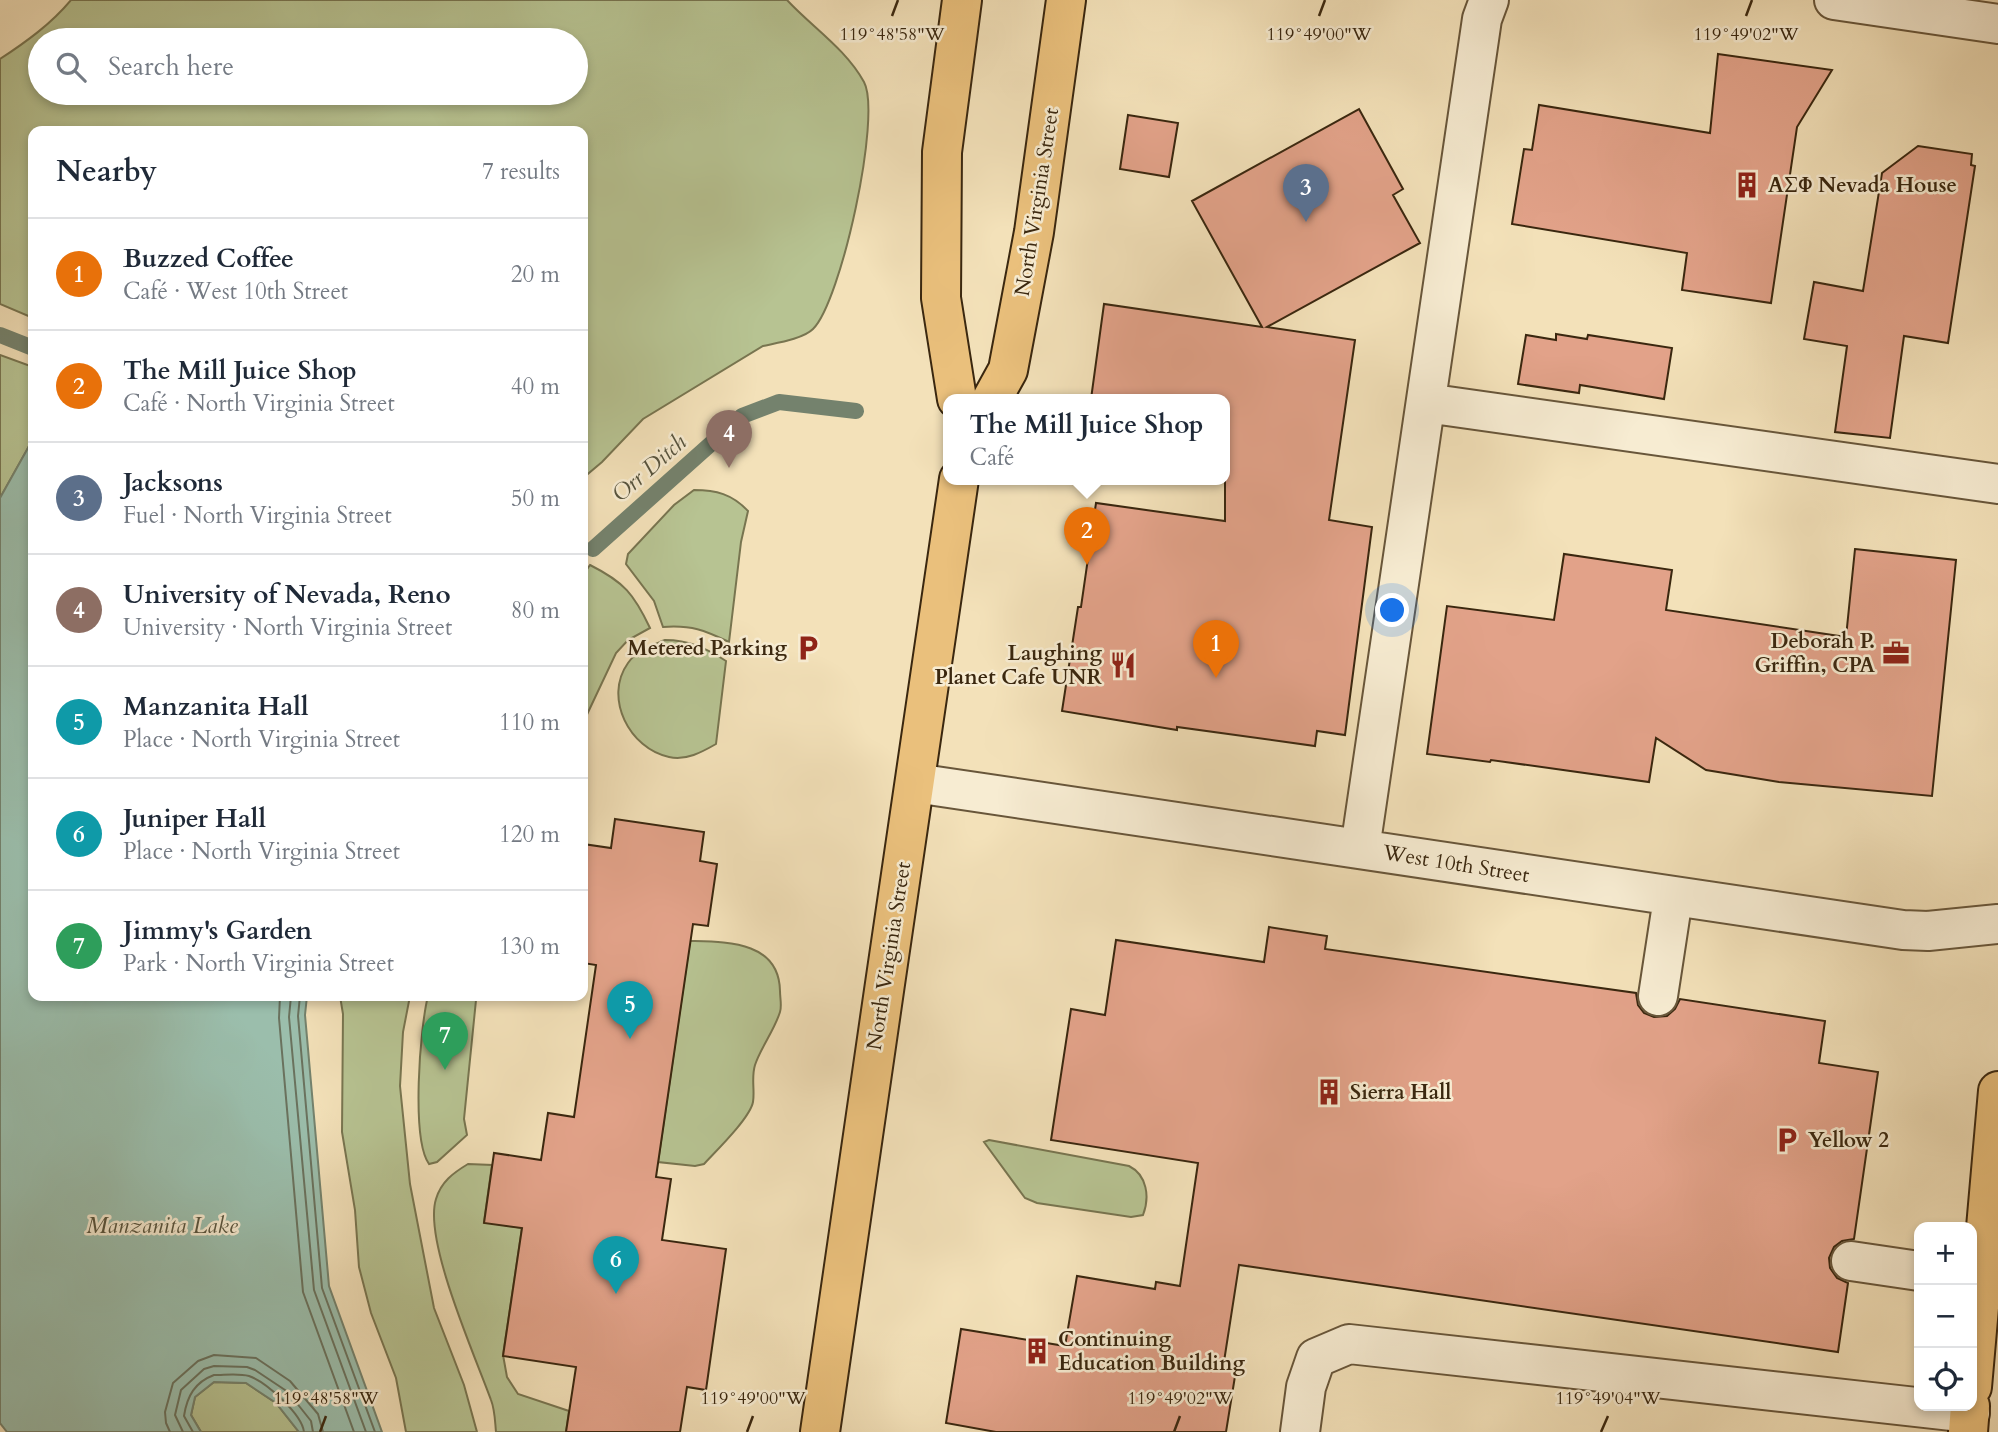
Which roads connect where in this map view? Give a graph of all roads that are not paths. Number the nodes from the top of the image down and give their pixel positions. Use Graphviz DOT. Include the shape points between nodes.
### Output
graph roads {
  1 [pos="962,0"];
  2 [pos="1066,0"];
  3 [pos="1489,0"];
  4 [pos="1834,0"];
  5 [pos="1998,24"];
  6 [pos="956,394"];
  7 [pos="995,394"];
  8 [pos="1426,402"];
  9 [pos="1998,484"];
  10 [pos="958,485"];
  11 [pos="915,783"];
  12 [pos="1360,849"];
  13 [pos="1673,898"];
  14 [pos="1998,925"];
  15 [pos="1658,996"];
  16 [pos="1998,1091"];
  17 [pos="1851,1261"];
  18 [pos="1914,1270"];
  19 [pos="1977,1270"];
  20 [pos="1976,1285"];
  21 [pos="1973,1348"];
  22 [pos="1914,1403"];
  23 [pos="820,1432"];
  24 [pos="1300,1432"];
  1 -- 6 [label="main road" via="942,152 941,298"];
  2 -- 7 [label="main road, North Virginia Street" via="1034,232 1008,370"];
  3 -- 8 [label="street" via="1482,19"];
  4 -- 5 [label="street"];
  8 -- 9 [label="street"];
  8 -- 12 [label="street"];
  10 -- 11 [label="main road, North Virginia Street"];
  11 -- 12 [label="street, West 10th Street"];
  11 -- 23 [label="main road, North Virginia Street"];
  12 -- 13 [label="street, West 10th Street"];
  13 -- 14 [label="street, West 10th Street" via="1903,930"];
  13 -- 15 [label="street"];
  16 -- 19 [label="main road"];
  17 -- 18 [label="street"];
  20 -- 21 [label="main road"];
  22 -- 24 [label="street" via="1349,1343 1316,1358 1306,1387"];
}
